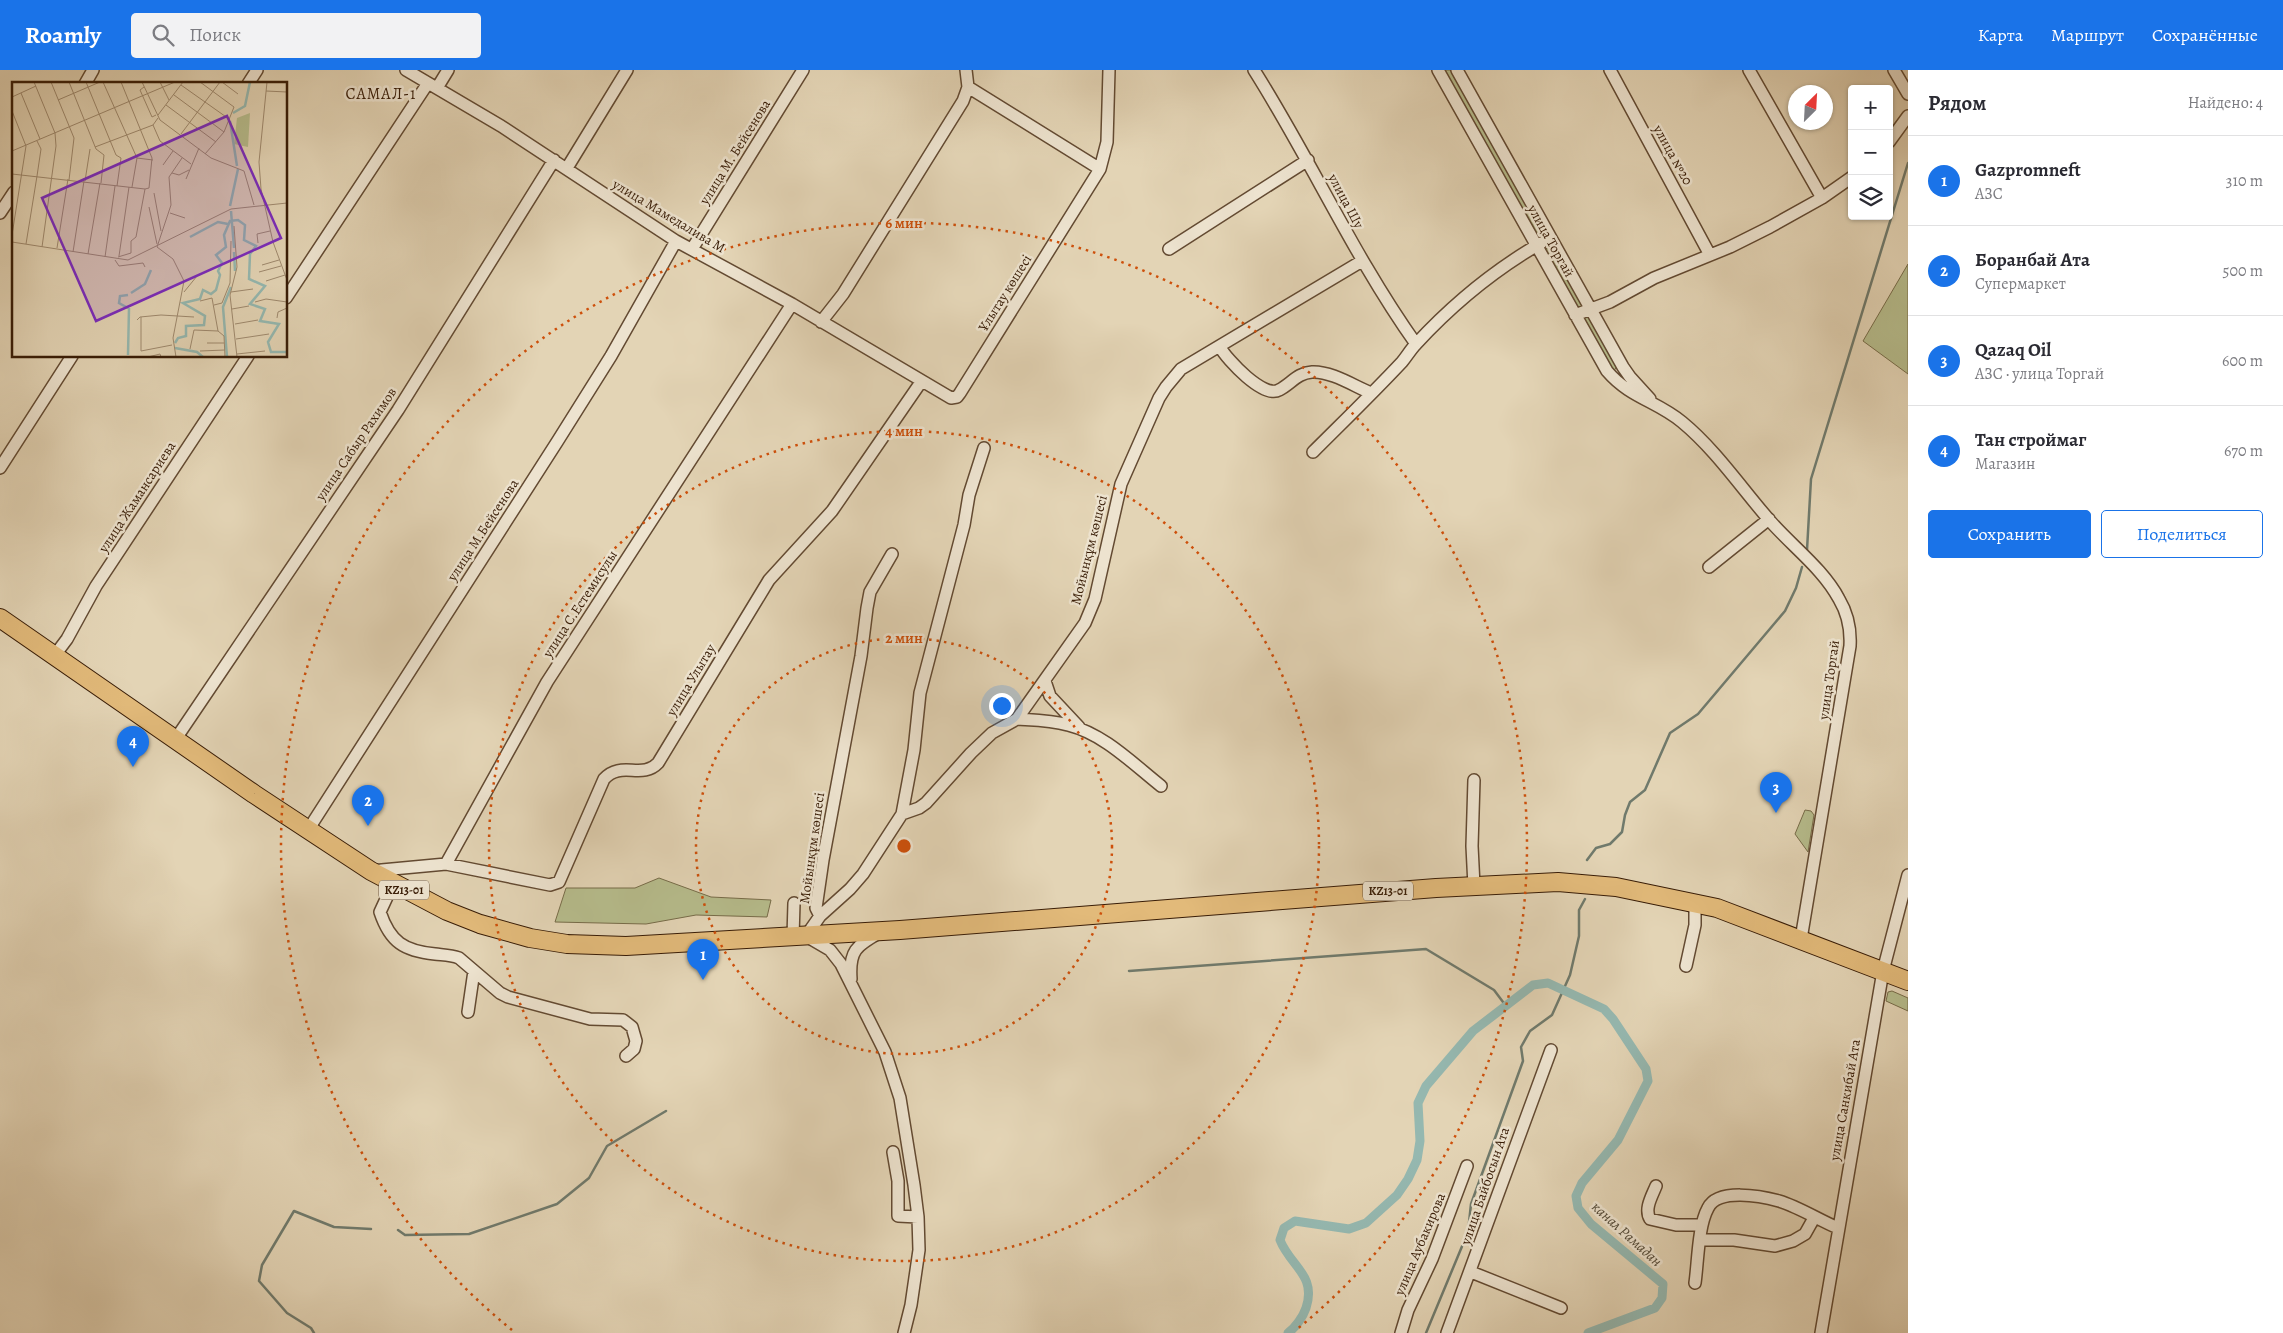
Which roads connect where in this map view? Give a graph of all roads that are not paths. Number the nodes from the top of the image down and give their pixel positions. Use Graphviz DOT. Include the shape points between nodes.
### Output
graph roads {
  1 [pos="93,70"];
  2 [pos="257,70"];
  3 [pos="406,70"];
  4 [pos="448,70"];
  5 [pos="627,70"];
  6 [pos="803,70"];
  7 [pos="966,70"];
  8 [pos="1110,70"];
  9 [pos="1254,70"];
  10 [pos="1438,70"];
  11 [pos="1458,70"];
  12 [pos="1610,70"];
  13 [pos="1749,70"];
  14 [pos="1894,70"];
  15 [pos="85,82"];
  16 [pos="249,82"];
  17 [pos="433,86"];
  18 [pos="968,87"];
  19 [pos="1908,94"];
  20 [pos="1908,116"];
  21 [pos="1893,137"];
  22 [pos="554,160"];
  23 [pos="1308,160"];
  24 [pos="566,168"];
  25 [pos="1100,168"];
  26 [pos="1848,180"];
  27 [pos="12,195"];
  28 [pos="1822,198"];
  29 [pos="0,213"];
  30 [pos="1551,238"];
  31 [pos="676,241"];
  32 [pos="1536,246"];
  33 [pos="1169,249"];
  34 [pos="692,250"];
  35 [pos="1710,254"];
  36 [pos="1362,261"];
  37 [pos="288,295"];
  38 [pos="792,304"];
  39 [pos="1591,308"];
  40 [pos="1575,315"];
  41 [pos="821,322"];
  42 [pos="1416,344"];
  43 [pos="1220,347"];
  44 [pos="71,358"];
  45 [pos="247,358"];
  46 [pos="921,382"];
  47 [pos="1370,393"];
  48 [pos="1659,407"];
  49 [pos="984,448"];
  50 [pos="1313,452"];
  51 [pos="0,468"];
  52 [pos="1769,519"];
  53 [pos="892,554"];
  54 [pos="1709,567"];
  55 [pos="0,618"];
  56 [pos="55,656"];
  57 [pos="1045,681"];
  58 [pos="1017,719"];
  59 [pos="1082,730"];
  60 [pos="175,740"];
  61 [pos="1474,780"];
  62 [pos="1161,786"];
  63 [pos="902,814"];
  64 [pos="308,830"];
  65 [pos="446,864"];
  66 [pos="371,871"];
  67 [pos="1908,875"];
  68 [pos="393,884"];
  69 [pos="1474,886"];
  70 [pos="1695,902"];
  71 [pos="794,903"];
  72 [pos="820,916"];
  73 [pos="881,932"];
  74 [pos="799,936"];
  75 [pos="1801,939"];
  76 [pos="1686,966"];
  77 [pos="474,971"];
  78 [pos="1883,971"];
  79 [pos="1908,981"];
  80 [pos="851,983"];
  81 [pos="468,1012"];
  82 [pos="1551,1050"];
  83 [pos="626,1056"];
  84 [pos="893,1152"];
  85 [pos="1467,1166"];
  86 [pos="1656,1186"];
  87 [pos="918,1216"];
  88 [pos="1814,1218"];
  89 [pos="1702,1225"];
  90 [pos="1838,1228"];
  91 [pos="1701,1240"];
  92 [pos="1471,1272"];
  93 [pos="1696,1283"];
  94 [pos="1561,1308"];
  95 [pos="904,1333"];
  96 [pos="1401,1333"];
  97 [pos="1448,1333"];
  98 [pos="1821,1333"];
  1 -- 15 [label="street"];
  2 -- 16 [label="street"];
  3 -- 17 [label="street, улица Мамедалива М"];
  4 -- 17 [label="street"];
  5 -- 24 [label="street"];
  6 -- 34 [label="street, улица М. Бейсенова"];
  7 -- 18 [label="street"];
  8 -- 25 [label="street" via="1107,142"];
  9 -- 23 [label="street, улица Шу"];
  10 -- 32 [label="street, улица Торгай"];
  11 -- 30 [label="street, улица Торгай"];
  12 -- 35 [label="street, улица №20"];
  13 -- 28 [label="street"];
  14 -- 19 [label="street"];
  17 -- 22 [label="street, улица Мамедалива М"];
  17 -- 37 [label="street"];
  18 -- 25 [label="street"];
  18 -- 41 [label="street" via="963,101 843,294"];
  20 -- 21 [label="street"];
  22 -- 24 [label="street, улица Мамедалива М"];
  22 -- 60 [label="street, улица Сабыр Рахимов" via="398,410"];
  23 -- 33 [label="street"];
  23 -- 36 [label="street, улица Шу"];
  24 -- 31 [label="street, улица Мамедалива М"];
  25 -- 46 [label="street, Ұлытау көшесі" via="960,393 948,398"];
  26 -- 28 [label="street"];
  27 -- 29 [label="street"];
  28 -- 35 [label="street" via="1770,227"];
  30 -- 32 [label="street"];
  30 -- 39 [label="street, улица Торгай"];
  31 -- 34 [label="street, улица Мамедалива М"];
  31 -- 64 [label="street, улица М.Бейсенова" via="611,356"];
  32 -- 40 [label="street, улица Торгай"];
  32 -- 42 [label="street" via="1496,273"];
  34 -- 38 [label="street, улица Мамедалива М"];
  35 -- 39 [label="street"];
  36 -- 42 [label="street, улица Шу"];
  36 -- 43 [label="street, Мойынқұм көшесі"];
  38 -- 41 [label="street, улица Мамедалива М"];
  38 -- 65 [label="street, улица С.Естемисулы" via="547,682"];
  39 -- 40 [label="street"];
  39 -- 48 [label="street, улица Торгай" via="1630,378"];
  40 -- 48 [label="street, улица Торгай" via="1614,379 1638,397"];
  41 -- 46 [label="street, улица Мамедалива М"];
  42 -- 47 [label="street"];
  43 -- 47 [label="street" via="1241,372 1272,393 1300,375 1315,372"];
  43 -- 57 [label="street, Мойынқұм көшесі" via="1181,369 1159,398 1121,484 1090,612"];
  44 -- 51 [label="street"];
  45 -- 56 [label="street, улица Жамансариева" via="96,586"];
  46 -- 65 [label="street, улица Улытау" via="832,510 768,580 658,763 645,770 614,771 604,779 559,882 550,885"];
  47 -- 50 [label="street"];
  48 -- 52 [label="street, улица Торгай" via="1692,431"];
  49 -- 63 [label="street" via="969,495 920,693"];
  52 -- 54 [label="street"];
  52 -- 75 [label="street, улица Торгай" via="1830,585 1846,612 1850,632"];
  53 -- 72 [label="street, Мойынқұм көшесі" via="870,592 823,860 816,908"];
  55 -- 56 [label="highway, KZ13-01"];
  56 -- 60 [label="highway, KZ13-01"];
  57 -- 58 [label="street, Мойынқұм көшесі"];
  57 -- 59 [label="street" via="1050,696"];
  58 -- 59 [label="street" via="1067,724"];
  58 -- 63 [label="street, Мойынқұм көшесі" via="992,733 926,803"];
  59 -- 62 [label="street" via="1124,756"];
  60 -- 64 [label="highway, KZ13-01"];
  61 -- 69 [label="street"];
  63 -- 72 [label="street, Мойынқұм көшесі" via="863,874"];
  64 -- 66 [label="highway, KZ13-01"];
  65 -- 66 [label="street"];
  66 -- 68 [label="highway, KZ13-01"];
  67 -- 78 [label="street, улица Санкибай Ата"];
  68 -- 74 [label="highway, KZ13-01" via="480,924 567,944 626,946"];
  68 -- 77 [label="street" via="380,912 380,922 389,934 401,946 425,953 452,955"];
  69 -- 70 [label="highway, KZ13-01" via="1558,882 1587,884"];
  69 -- 73 [label="highway, KZ13-01"];
  70 -- 75 [label="highway, KZ13-01"];
  70 -- 76 [label="street" via="1695,925"];
  71 -- 74 [label="street"];
  72 -- 74 [label="street, Мойынқұм көшесі"];
  73 -- 74 [label="highway, KZ13-01"];
  73 -- 80 [label="street" via="853,952"];
  74 -- 80 [label="street" via="824,946 835,955"];
  75 -- 78 [label="highway, KZ13-01"];
  77 -- 81 [label="street"];
  77 -- 83 [label="street" via="508,997 590,1019 618,1018 627,1022 636,1041 634,1049"];
  78 -- 79 [label="highway, KZ13-01"];
  78 -- 90 [label="street, улица Санкибай Ата"];
  80 -- 87 [label="street" via="885,1052 900,1098"];
  82 -- 92 [label="street, улица Байбосын Ата"];
  84 -- 87 [label="street" via="898,1181 898,1216"];
  85 -- 96 [label="street, улица Аубакирова"];
  86 -- 89 [label="street" via="1648,1207 1650,1219"];
  87 -- 95 [label="street" via="919,1250"];
  88 -- 89 [label="street" via="1781,1202 1732,1195 1716,1198 1704,1207"];
  88 -- 90 [label="street"];
  88 -- 91 [label="street" via="1804,1234 1775,1246 1734,1240"];
  89 -- 91 [label="street"];
  90 -- 98 [label="street, улица Санкибай Ата"];
  91 -- 93 [label="street"];
  92 -- 94 [label="street"];
  92 -- 97 [label="street, улица Байбосын Ата"];
}
